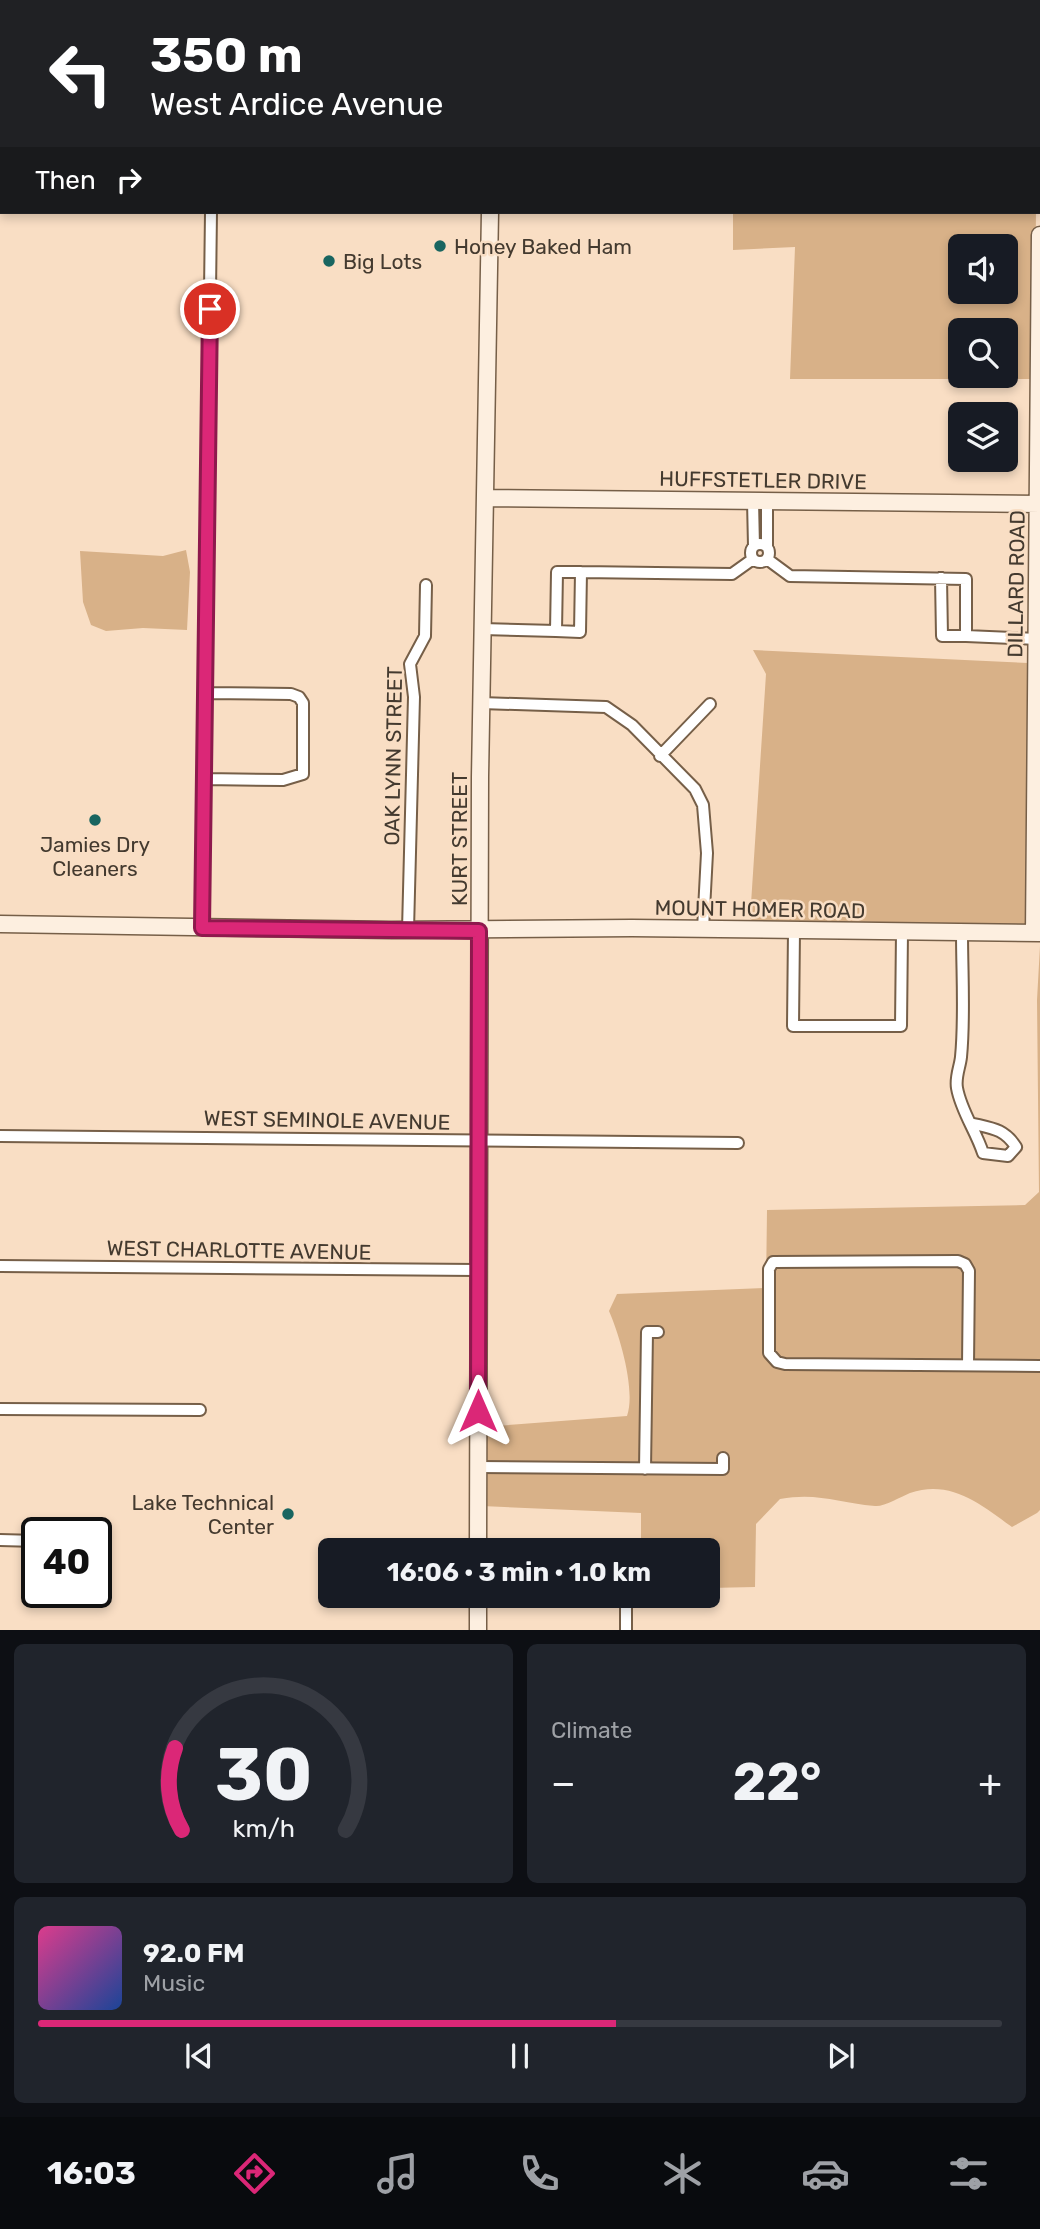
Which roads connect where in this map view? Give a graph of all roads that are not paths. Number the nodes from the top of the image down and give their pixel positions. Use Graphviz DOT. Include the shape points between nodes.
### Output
graph roads {
  1 [pos="211,214"];
  2 [pos="490,214"];
  3 [pos="1040,234"];
  4 [pos="485,498"];
  5 [pos="1039,504"];
  6 [pos="760,508"];
  7 [pos="754,546"];
  8 [pos="770,557"];
  9 [pos="750,562"];
  10 [pos="581,572"];
  11 [pos="941,578"];
  12 [pos="426,585"];
  13 [pos="482,629"];
  14 [pos="556,631"];
  15 [pos="966,636"];
  16 [pos="1037,639"];
  17 [pos="205,693"];
  18 [pos="481,703"];
  19 [pos="710,704"];
  20 [pos="660,756"];
  21 [pos="204,779"];
  22 [pos="0,924"];
  23 [pos="202,928"];
  24 [pos="703,929"];
  25 [pos="408,930"];
  26 [pos="479,931"];
  27 [pos="794,931"];
  28 [pos="902,932"];
  29 [pos="962,933"];
  30 [pos="1037,933"];
  31 [pos="970,1123"];
  32 [pos="0,1136"];
  33 [pos="477,1141"];
  34 [pos="738,1143"];
  35 [pos="0,1266"];
  36 [pos="477,1270"];
  37 [pos="658,1332"];
  38 [pos="968,1365"];
  39 [pos="1040,1367"];
  40 [pos="0,1409"];
  41 [pos="200,1410"];
  42 [pos="723,1458"];
  43 [pos="478,1467"];
  44 [pos="645,1469"];
  45 [pos="478,1538"];
  46 [pos="0,1541"];
  47 [pos="21,1541"];
  48 [pos="478,1608"];
  49 [pos="626,1608"];
  50 [pos="478,1630"];
  51 [pos="626,1630"];
  1 -- 17 [label="street"];
  2 -- 4 [label="street, KURT STREET"];
  3 -- 5 [label="street, DILLARD ROAD"];
  4 -- 6 [label="street, HUFFSTETLER DRIVE"];
  4 -- 13 [label="street, KURT STREET"];
  5 -- 6 [label="street, HUFFSTETLER DRIVE"];
  5 -- 16 [label="street, DILLARD ROAD"];
  6 -- 7 [label="street"];
  6 -- 8 [label="street"];
  7 -- 8 [label="street" via="759,544"];
  7 -- 9 [label="street"];
  8 -- 9 [label="street"];
  8 -- 11 [label="street" via="790,576"];
  9 -- 10 [label="street" via="732,574"];
  10 -- 14 [label="street" via="557,572"];
  10 -- 14 [label="street" via="580,632"];
  11 -- 15 [label="street" via="942,636"];
  11 -- 15 [label="street" via="966,579"];
  12 -- 25 [label="street, OAK LYNN STREET" via="425,636 410,664"];
  13 -- 14 [label="street"];
  13 -- 18 [label="street, KURT STREET"];
  15 -- 16 [label="street"];
  16 -- 30 [label="street, DILLARD ROAD"];
  17 -- 21 [label="street"];
  17 -- 21 [label="street" via="299,697 303,703 303,774 283,780"];
  18 -- 20 [label="street" via="606,707 624,717"];
  18 -- 26 [label="street, KURT STREET"];
  19 -- 20 [label="street"];
  20 -- 24 [label="street" via="695,789 703,805 707,853"];
  21 -- 23 [label="street"];
  22 -- 23 [label="street, MOUNT HOMER ROAD"];
  23 -- 25 [label="street, MOUNT HOMER ROAD"];
  24 -- 26 [label="street, MOUNT HOMER ROAD"];
  24 -- 27 [label="street, MOUNT HOMER ROAD"];
  25 -- 26 [label="street, MOUNT HOMER ROAD"];
  26 -- 33 [label="street, KURT STREET"];
  27 -- 28 [label="street, MOUNT HOMER ROAD"];
  27 -- 28 [label="street" via="793,1026 901,1026"];
  28 -- 29 [label="street, MOUNT HOMER ROAD"];
  29 -- 30 [label="street, MOUNT HOMER ROAD"];
  29 -- 31 [label="street" via="961,1058 956,1085"];
  32 -- 33 [label="street, WEST SEMINOLE AVENUE"];
  33 -- 34 [label="street, WEST SEMINOLE AVENUE"];
  33 -- 36 [label="street, KURT STREET"];
  35 -- 36 [label="street, WEST CHARLOTTE AVENUE"];
  36 -- 43 [label="street, KURT STREET"];
  37 -- 44 [label="street" via="646,1332"];
  38 -- 38 [label="street" via="777,1362 769,1353 769,1269 773,1262 965,1264 969,1271"];
  38 -- 39 [label="street"];
  40 -- 41 [label="street"];
  42 -- 44 [label="street" via="723,1469"];
  43 -- 44 [label="street"];
  43 -- 45 [label="street, KURT STREET"];
  46 -- 47 [label="street"];
  48 -- 50 [label="street"];
  49 -- 51 [label="street"];
}
